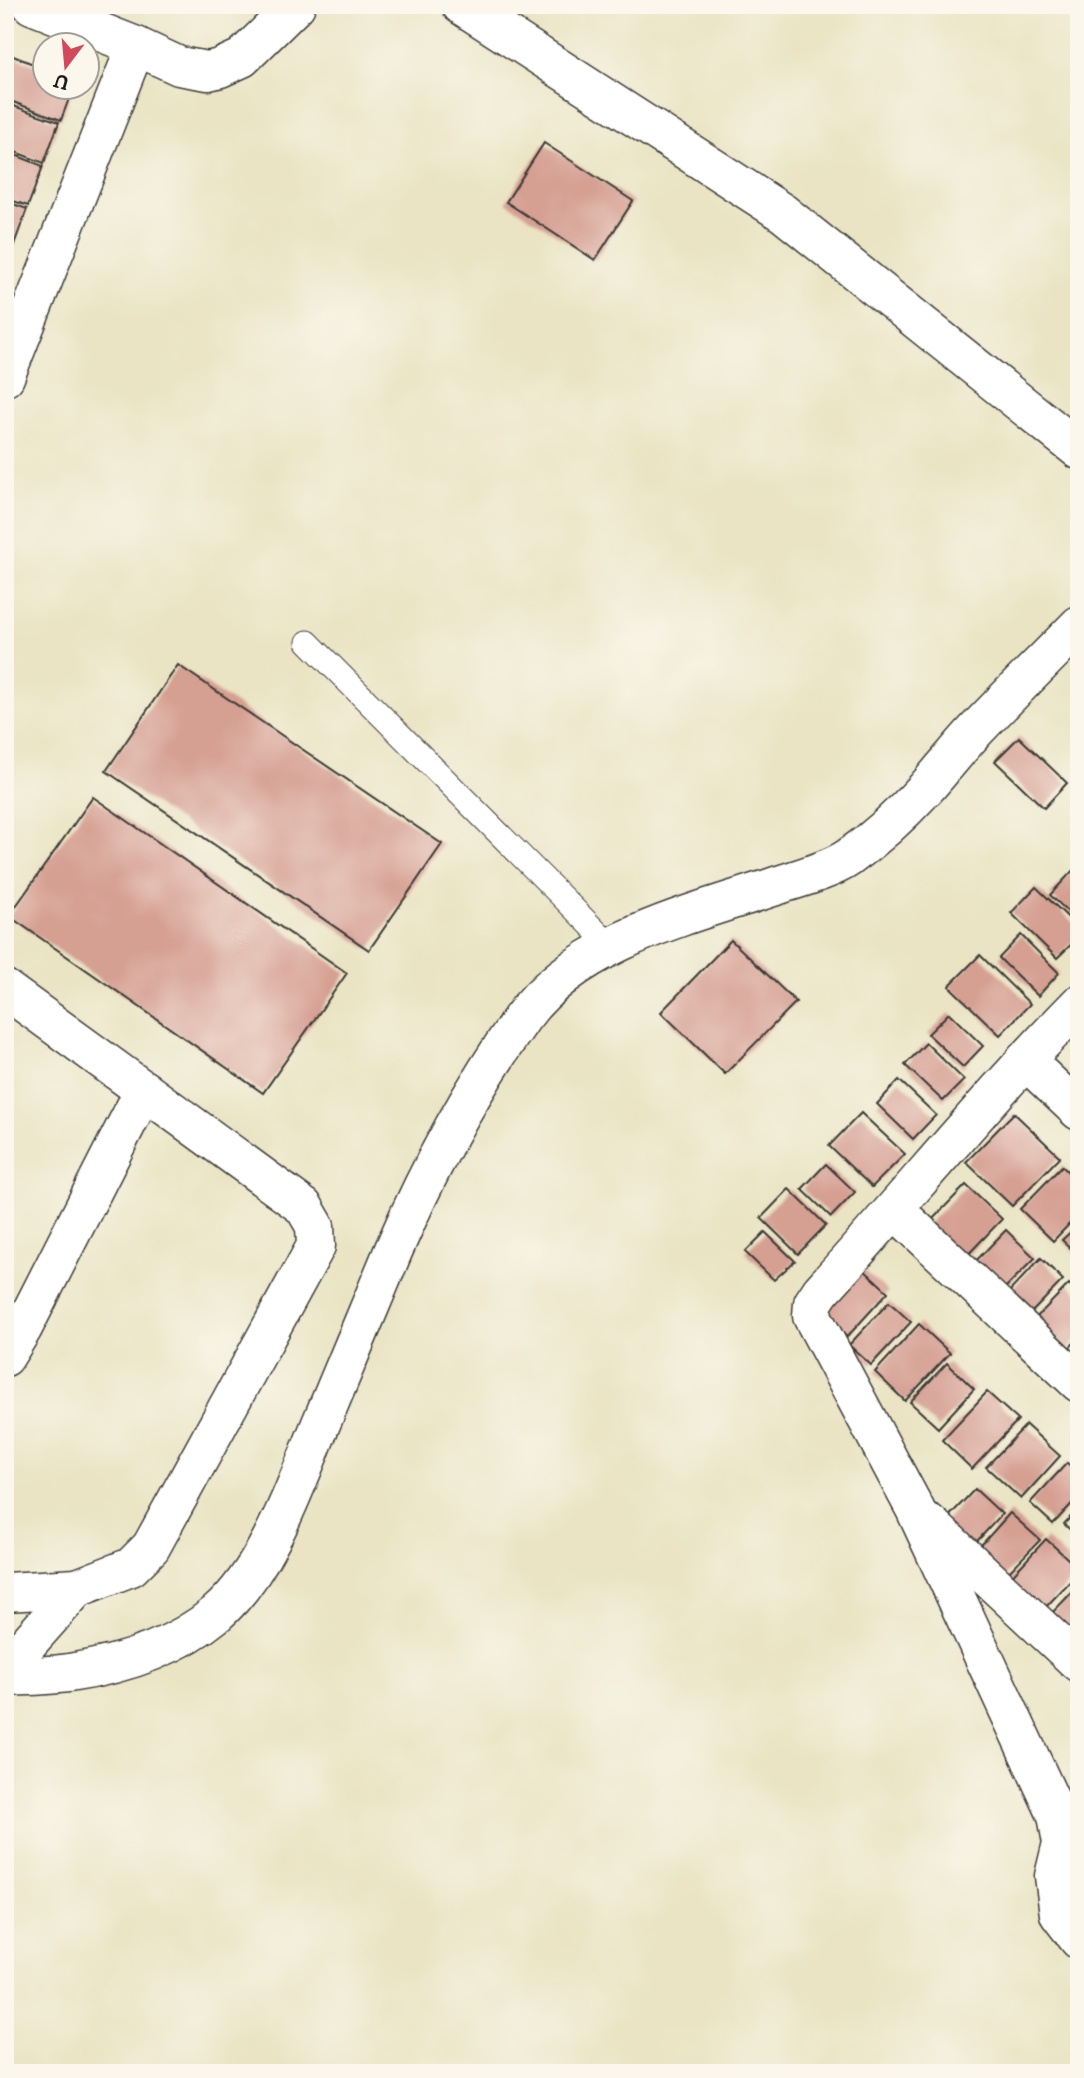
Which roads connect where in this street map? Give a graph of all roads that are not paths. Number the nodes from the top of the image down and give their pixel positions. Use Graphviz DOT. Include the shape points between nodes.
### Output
graph roads {
  1 [pos="32,5"];
  2 [pos="296,5"];
  3 [pos="461,5"];
  4 [pos="136,46"];
  5 [pos="5,377"];
  6 [pos="1079,450"];
  7 [pos="1079,625"];
  8 [pos="307,642"];
  9 [pos="611,946"];
  10 [pos="5,989"];
  11 [pos="1079,1004"];
  12 [pos="1025,1060"];
  13 [pos="144,1090"];
  14 [pos="1079,1111"];
  15 [pos="895,1210"];
  16 [pos="5,1356"];
  17 [pos="1079,1383"];
  18 [pos="915,1509"];
  19 [pos="77,1588"];
  20 [pos="5,1592"];
  21 [pos="1079,1662"];
  22 [pos="5,1669"];
  23 [pos="5,1677"];
  24 [pos="1079,1940"];
  1 -- 4 [label="street"];
  2 -- 4 [label="street" via="242,58 220,68 208,71 179,66"];
  3 -- 6 [label="street" via="783,213"];
  4 -- 5 [label="street"];
  7 -- 9 [label="street" via="923,791 844,861"];
  8 -- 9 [label="lane"];
  9 -- 23 [label="street" via="547,990 473,1093 395,1246 283,1514 258,1564 239,1588 217,1613 161,1648 68,1673"];
  10 -- 13 [label="street"];
  11 -- 12 [label="street"];
  12 -- 14 [label="street"];
  12 -- 15 [label="street"];
  13 -- 16 [label="street"];
  13 -- 19 [label="street" via="304,1207 315,1226 316,1246 151,1547 131,1567"];
  15 -- 17 [label="street"];
  15 -- 18 [label="street" via="821,1291 812,1316"];
  18 -- 21 [label="street"];
  18 -- 24 [label="street" via="1057,1815 1062,1843 1054,1876 1059,1914"];
  19 -- 20 [label="street"];
  19 -- 22 [label="street"];
}
